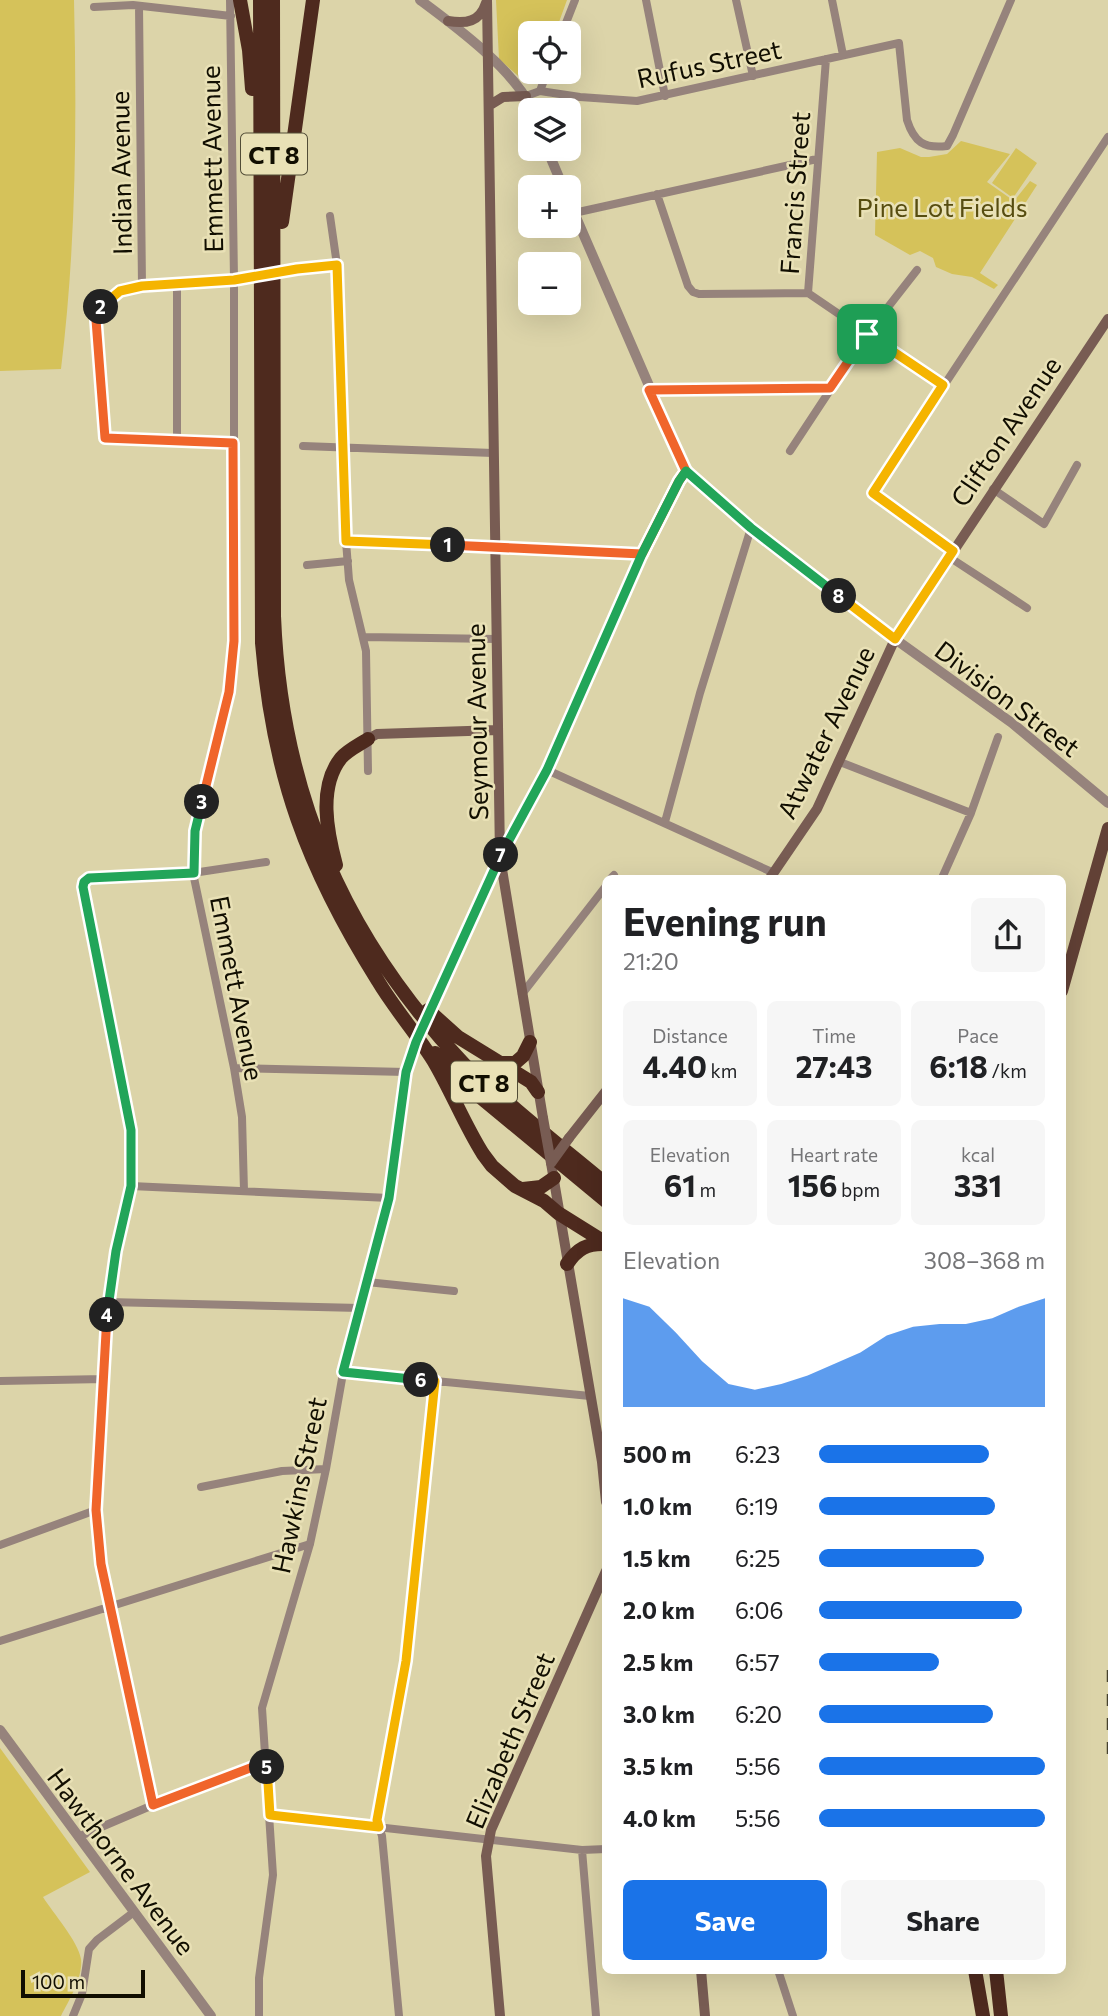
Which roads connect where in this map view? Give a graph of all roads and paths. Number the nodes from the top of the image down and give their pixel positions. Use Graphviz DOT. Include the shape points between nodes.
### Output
graph roads {
  1 [pos="230,0"];
  2 [pos="240,0"];
  3 [pos="260,0"];
  4 [pos="273,0"];
  5 [pos="313,0"];
  6 [pos="420,0"];
  7 [pos="487,0"];
  8 [pos="575,0"];
  9 [pos="646,0"];
  10 [pos="736,0"];
  11 [pos="832,0"];
  12 [pos="1011,0"];
  13 [pos="139,6"];
  14 [pos="94,7"];
  15 [pos="230,16"];
  16 [pos="448,21"];
  17 [pos="567,21"];
  18 [pos="843,55"];
  19 [pos="489,57"];
  20 [pos="826,59"];
  21 [pos="752,76"];
  22 [pos="542,84"];
  23 [pos="540,90"];
  24 [pos="526,96"];
  25 [pos="665,96"];
  26 [pos="490,105"];
  27 [pos="1108,137"];
  28 [pos="817,159"];
  29 [pos="657,194"];
  30 [pos="581,211"];
  31 [pos="330,216"];
  32 [pos="581,230"];
  33 [pos="261,239"];
  34 [pos="337,265"];
  35 [pos="917,270"];
  36 [pos="234,280"];
  37 [pos="177,285"];
  38 [pos="142,286"];
  39 [pos="808,292"];
  40 [pos="275,307"];
  41 [pos="1108,319"];
  42 [pos="867,334"];
  43 [pos="943,385"];
  44 [pos="830,388"];
  45 [pos="649,390"];
  46 [pos="177,441"];
  47 [pos="233,443"];
  48 [pos="303,446"];
  49 [pos="344,448"];
  50 [pos="790,451"];
  51 [pos="493,453"];
  52 [pos="1077,465"];
  53 [pos="686,471"];
  54 [pos="993,489"];
  55 [pos="751,528"];
  56 [pos="346,541"];
  57 [pos="495,547"];
  58 [pos="642,554"];
  59 [pos="951,554"];
  60 [pos="348,561"];
  61 [pos="307,565"];
  62 [pos="1027,608"];
  63 [pos="363,637"];
  64 [pos="497,639"];
  65 [pos="895,639"];
  66 [pos="498,730"];
  67 [pos="998,737"];
  68 [pos="368,739"];
  69 [pos="840,762"];
  70 [pos="547,770"];
  71 [pos="368,771"];
  72 [pos="1108,803"];
  73 [pos="971,813"];
  74 [pos="665,822"];
  75 [pos="1108,828"];
  76 [pos="500,857"];
  77 [pos="267,862"];
  78 [pos="194,873"];
  79 [pos="770,875"];
  80 [pos="773,875"];
  81 [pos="943,875"];
  82 [pos="602,891"];
  83 [pos="343,897"];
  84 [pos="381,963"];
  85 [pos="1066,977"];
  86 [pos="379,984"];
  87 [pos="522,994"];
  88 [pos="530,1042"];
  89 [pos="498,1063"];
  90 [pos="234,1068"];
  91 [pos="406,1072"];
  92 [pos="538,1092"];
  93 [pos="602,1096"];
  94 [pos="552,1170"];
  95 [pos="602,1181"];
  96 [pos="131,1186"];
  97 [pos="515,1186"];
  98 [pos="244,1191"];
  99 [pos="602,1197"];
  100 [pos="389,1198"];
  101 [pos="558,1213"];
  102 [pos="602,1241"];
  103 [pos="602,1244"];
  104 [pos="567,1264"];
  105 [pos="367,1282"];
  106 [pos="454,1291"];
  107 [pos="107,1302"];
  108 [pos="360,1308"];
  109 [pos="343,1372"];
  110 [pos="104,1379"];
  111 [pos="0,1381"];
  112 [pos="435,1381"];
  113 [pos="590,1396"];
  114 [pos="602,1452"];
  115 [pos="326,1469"];
  116 [pos="201,1487"];
  117 [pos="96,1510"];
  118 [pos="310,1544"];
  119 [pos="0,1545"];
  120 [pos="602,1580"];
  121 [pos="109,1606"];
  122 [pos="0,1641"];
  123 [pos="0,1730"];
  124 [pos="266,1762"];
  125 [pos="153,1805"];
  126 [pos="270,1815"];
  127 [pos="379,1827"];
  128 [pos="78,1837"];
  129 [pos="489,1840"];
  130 [pos="602,1849"];
  131 [pos="582,1850"];
  132 [pos="134,1913"];
  133 [pos="701,1974"];
  134 [pos="779,1974"];
  135 [pos="976,1974"];
  136 [pos="984,1974"];
  137 [pos="996,1974"];
  138 [pos="73,2016"];
  139 [pos="211,2016"];
  140 [pos="259,2016"];
  141 [pos="399,2016"];
  142 [pos="500,2016"];
  143 [pos="596,2016"];
  144 [pos="705,2016"];
  145 [pos="793,2016"];
  146 [pos="983,2016"];
  147 [pos="988,2016"];
  148 [pos="1001,2016"];
  1 -- 15 [label="street, Emmett Avenue"];
  2 -- 33 [label="highway" via="251,72 252,165"];
  3 -- 33 [label="highway, CT 8"];
  4 -- 40 [label="highway, CT 8"];
  5 -- 40 [label="highway" via="283,213"];
  6 -- 16 [label="street"];
  7 -- 16 [label="main road" via="471,21"];
  7 -- 19 [label="main road, Seymour Avenue"];
  8 -- 17 [label="street"];
  9 -- 25 [label="street"];
  10 -- 21 [label="street"];
  11 -- 18 [label="street"];
  12 -- 18 [label="street, Rufus Street" via="947,146 918,142 911,132 899,43"];
  13 -- 14 [label="street"];
  13 -- 15 [label="street"];
  13 -- 38 [label="street, Indian Avenue"];
  15 -- 36 [label="street, Emmett Avenue"];
  16 -- 19 [label="street"];
  18 -- 20 [label="street, Rufus Street"];
  19 -- 24 [label="street"];
  19 -- 26 [label="main road, Seymour Avenue"];
  20 -- 21 [label="street, Rufus Street"];
  20 -- 28 [label="street, Francis Street"];
  21 -- 25 [label="street, Rufus Street"];
  22 -- 23 [label="street"];
  23 -- 24 [label="street"];
  23 -- 25 [label="street, Rufus Street" via="637,101"];
  24 -- 26 [label="main road" via="508,96"];
  26 -- 51 [label="main road, Seymour Avenue"];
  27 -- 43 [label="street"];
  28 -- 29 [label="street"];
  28 -- 39 [label="street, Francis Street"];
  29 -- 30 [label="street"];
  29 -- 39 [label="street" via="693,292"];
  31 -- 34 [label="street"];
  32 -- 45 [label="street, Division Street"];
  33 -- 86 [label="highway, CT 8" via="262,643 271,721 302,835 343,924"];
  34 -- 36 [label="street, bridge"];
  34 -- 49 [label="street"];
  35 -- 42 [label="street"];
  36 -- 37 [label="street"];
  36 -- 47 [label="street, Emmett Avenue"];
  37 -- 38 [label="street"];
  37 -- 46 [label="street"];
  38 -- 46 [label="street, Indian Avenue" via="120,291 102,304 96,320 105,438"];
  39 -- 42 [label="street, Francis Street"];
  40 -- 83 [label="highway, CT 8" via="277,668 297,775 317,838"];
  41 -- 54 [label="main road, Clifton Avenue"];
  42 -- 43 [label="street, Francis Street"];
  42 -- 44 [label="street"];
  43 -- 59 [label="street" via="873,493"];
  44 -- 45 [label="street"];
  44 -- 50 [label="street"];
  45 -- 53 [label="street, Division Street"];
  46 -- 47 [label="street"];
  47 -- 78 [label="street, Emmett Avenue" via="234,641 229,692 195,831"];
  48 -- 49 [label="street"];
  49 -- 51 [label="street"];
  49 -- 56 [label="street"];
  51 -- 57 [label="main road, Seymour Avenue"];
  52 -- 54 [label="street" via="1044,524"];
  53 -- 55 [label="street, Division Street"];
  53 -- 58 [label="street"];
  54 -- 59 [label="main road, Clifton Avenue"];
  55 -- 65 [label="street, Division Street"];
  55 -- 74 [label="street"];
  56 -- 57 [label="street"];
  56 -- 60 [label="street"];
  57 -- 58 [label="street"];
  57 -- 64 [label="main road, Seymour Avenue"];
  58 -- 70 [label="street"];
  59 -- 62 [label="street"];
  59 -- 65 [label="main road, Clifton Avenue"];
  60 -- 61 [label="street"];
  60 -- 63 [label="street"];
  63 -- 64 [label="street"];
  63 -- 68 [label="street"];
  64 -- 66 [label="main road, Seymour Avenue"];
  65 -- 69 [label="main road, Atwater Avenue"];
  65 -- 72 [label="street, Division Street" via="1012,723"];
  66 -- 68 [label="main road" via="377,734"];
  66 -- 76 [label="main road, Seymour Avenue"];
  67 -- 73 [label="street"];
  68 -- 71 [label="street"];
  68 -- 83 [label="highway" via="341,758 328,789 330,836"];
  69 -- 73 [label="street"];
  69 -- 80 [label="main road, Atwater Avenue" via="817,809"];
  70 -- 74 [label="street"];
  70 -- 76 [label="street"];
  73 -- 81 [label="street"];
  74 -- 79 [label="street"];
  75 -- 85 [label="main road"];
  76 -- 87 [label="main road, Seymour Avenue"];
  76 -- 91 [label="street, Hawkins Street, bridge"];
  77 -- 78 [label="street"];
  78 -- 90 [label="street, Emmett Avenue"];
  78 -- 96 [label="street" via="89,878 84,882 131,1130"];
  82 -- 87 [label="street"];
  83 -- 84 [label="highway, CT 8"];
  84 -- 89 [label="highway" via="438,1020"];
  84 -- 95 [label="highway, CT 8" via="465,1066"];
  86 -- 97 [label="highway" via="432,1058 482,1154"];
  86 -- 99 [label="highway, CT 8" via="461,1081"];
  87 -- 88 [label="main road, Seymour Avenue"];
  88 -- 89 [label="highway" via="515,1063"];
  88 -- 92 [label="main road, Seymour Avenue"];
  89 -- 92 [label="highway" via="531,1082"];
  90 -- 91 [label="street"];
  90 -- 98 [label="street, Emmett Avenue" via="242,1117"];
  91 -- 100 [label="street, Hawkins Street"];
  92 -- 94 [label="main road, Seymour Avenue, bridge"];
  93 -- 94 [label="main road, bridge" via="569,1138"];
  94 -- 97 [label="highway" via="537,1189"];
  94 -- 101 [label="main road, Seymour Avenue"];
  96 -- 98 [label="street"];
  96 -- 107 [label="street"];
  97 -- 101 [label="highway"];
  98 -- 100 [label="street"];
  100 -- 105 [label="street, Hawkins Street"];
  101 -- 102 [label="highway"];
  101 -- 104 [label="main road, Seymour Avenue"];
  103 -- 104 [label="highway" via="585,1245"];
  104 -- 113 [label="main road, Seymour Avenue"];
  105 -- 106 [label="street"];
  105 -- 108 [label="street, Hawkins Street"];
  107 -- 108 [label="street"];
  107 -- 110 [label="street"];
  108 -- 109 [label="street, Hawkins Street"];
  109 -- 112 [label="street"];
  109 -- 115 [label="street, Hawkins Street"];
  110 -- 111 [label="street"];
  110 -- 117 [label="street"];
  112 -- 113 [label="street"];
  112 -- 127 [label="street" via="406,1661"];
  113 -- 114 [label="main road, Seymour Avenue"];
  115 -- 116 [label="street" via="282,1471"];
  115 -- 118 [label="street, Hawkins Street"];
  117 -- 119 [label="street"];
  117 -- 121 [label="street"];
  118 -- 121 [label="street"];
  118 -- 124 [label="street, Hawkins Street" via="262,1708"];
  120 -- 129 [label="main road, Elizabeth Street"];
  121 -- 122 [label="street"];
  121 -- 125 [label="street"];
  123 -- 128 [label="street, Hawthorne Avenue"];
  124 -- 125 [label="street"];
  124 -- 126 [label="street, Hawkins Street"];
  125 -- 128 [label="street"];
  126 -- 127 [label="street"];
  126 -- 140 [label="street, Hawkins Street" via="272,1875"];
  127 -- 129 [label="street"];
  127 -- 141 [label="street"];
  128 -- 132 [label="street, Hawthorne Avenue"];
  129 -- 131 [label="street"];
  129 -- 142 [label="main road, Elizabeth Street" via="486,1856"];
  130 -- 131 [label="street"];
  131 -- 143 [label="street"];
  132 -- 138 [label="street" via="89,1948 82,1994"];
  132 -- 139 [label="street, Hawthorne Avenue"];
  133 -- 144 [label="main road"];
  134 -- 145 [label="street"];
  135 -- 146 [label="highway"];
  136 -- 147 [label="highway"];
  137 -- 148 [label="highway"];
}
